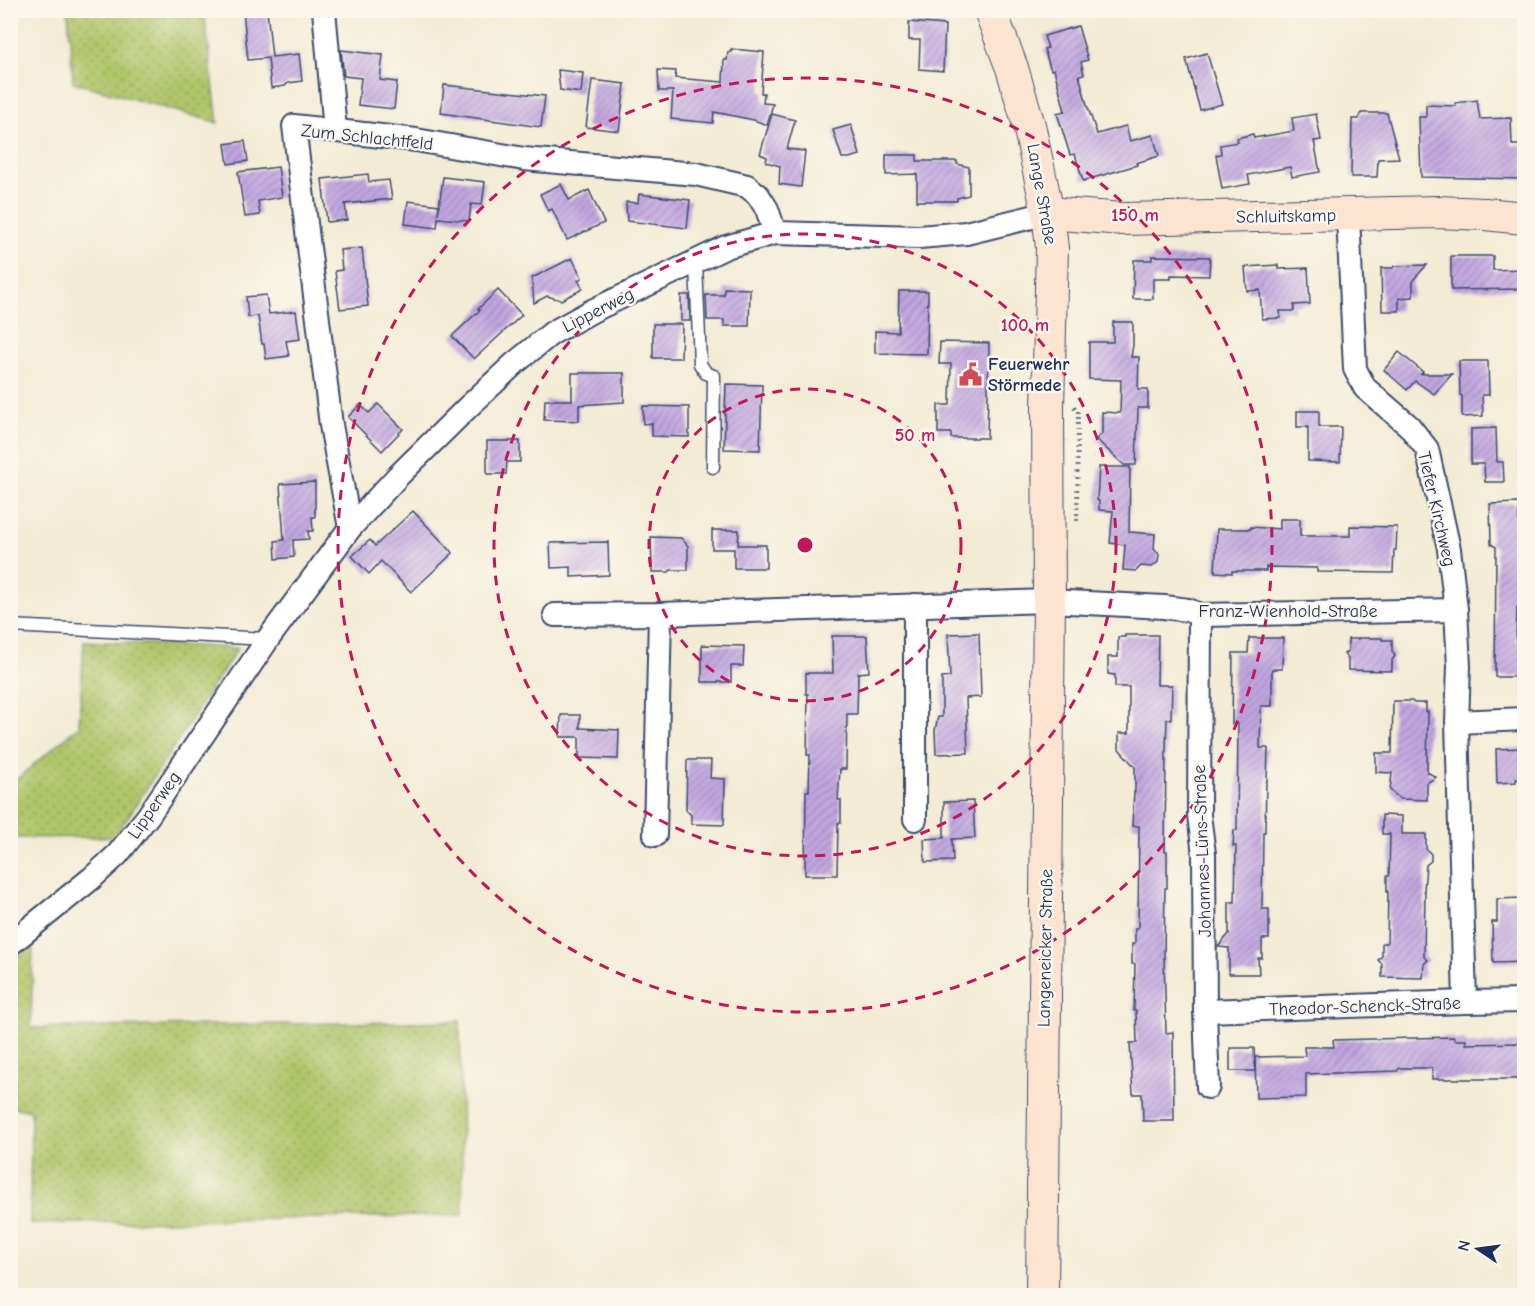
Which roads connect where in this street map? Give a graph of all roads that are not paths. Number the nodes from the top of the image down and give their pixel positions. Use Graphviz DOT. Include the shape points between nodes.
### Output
graph roads {
  1 [pos="324,10"];
  2 [pos="990,10"];
  3 [pos="335,130"];
  4 [pos="1048,213"];
  5 [pos="1348,214"];
  6 [pos="1524,218"];
  7 [pos="775,233"];
  8 [pos="696,262"];
  9 [pos="713,466"];
  10 [pos="350,528"];
  11 [pos="1049,601"];
  12 [pos="915,606"];
  13 [pos="1456,610"];
  14 [pos="660,614"];
  15 [pos="555,615"];
  16 [pos="1200,615"];
  17 [pos="10,626"];
  18 [pos="268,639"];
  19 [pos="1524,719"];
  20 [pos="1457,722"];
  21 [pos="915,819"];
  22 [pos="655,835"];
  23 [pos="10,944"];
  24 [pos="1524,1001"];
  25 [pos="1465,1002"];
  26 [pos="1205,1011"];
  27 [pos="1208,1087"];
  28 [pos="1042,1296"];
  1 -- 3 [label="street"];
  2 -- 4 [label="main road, Lange Straße" via="1029,125"];
  3 -- 7 [label="street, Zum Schlachtfeld" via="524,159 696,174 747,186 767,209"];
  3 -- 10 [label="street, Zum Schlachtfeld" via="294,126 332,425"];
  4 -- 5 [label="main road, Schluitskamp" via="1123,219"];
  4 -- 7 [label="street, Lipperweg" via="966,233 919,237"];
  4 -- 11 [label="main road, Lange Straße" via="1052,248"];
  5 -- 6 [label="main road, Schluitskamp" via="1438,212"];
  5 -- 13 [label="street, Tiefer Kirchweg" via="1355,369 1365,388 1409,426 1427,449 1449,549"];
  7 -- 8 [label="street, Lipperweg" via="726,247"];
  8 -- 9 [label="lane" via="700,364 706,374 714,376"];
  8 -- 10 [label="street, Lipperweg" via="552,333 468,407"];
  10 -- 18 [label="street, Lipperweg"];
  11 -- 12 [label="street, Franz-Wienhold-Straße"];
  11 -- 16 [label="street, Franz-Wienhold-Straße" via="1164,607"];
  11 -- 28 [label="main road, Langeneicker Straße"];
  12 -- 14 [label="street, Franz-Wienhold-Straße"];
  12 -- 21 [label="street"];
  13 -- 16 [label="street, Franz-Wienhold-Straße"];
  13 -- 20 [label="street, Tiefer Kirchweg"];
  14 -- 15 [label="street, Franz-Wienhold-Straße"];
  14 -- 22 [label="street"];
  16 -- 26 [label="street, Johannes-Lüns-Straße" via="1199,815 1204,854"];
  17 -- 18 [label="lane"];
  18 -- 23 [label="street, Lipperweg" via="148,816 117,855"];
  19 -- 20 [label="street"];
  20 -- 25 [label="street, Tiefer Kirchweg"];
  24 -- 25 [label="street, Theodor-Schenck-Straße"];
  25 -- 26 [label="street, Theodor-Schenck-Straße"];
  26 -- 27 [label="street, Johannes-Lüns-Straße"];
}
